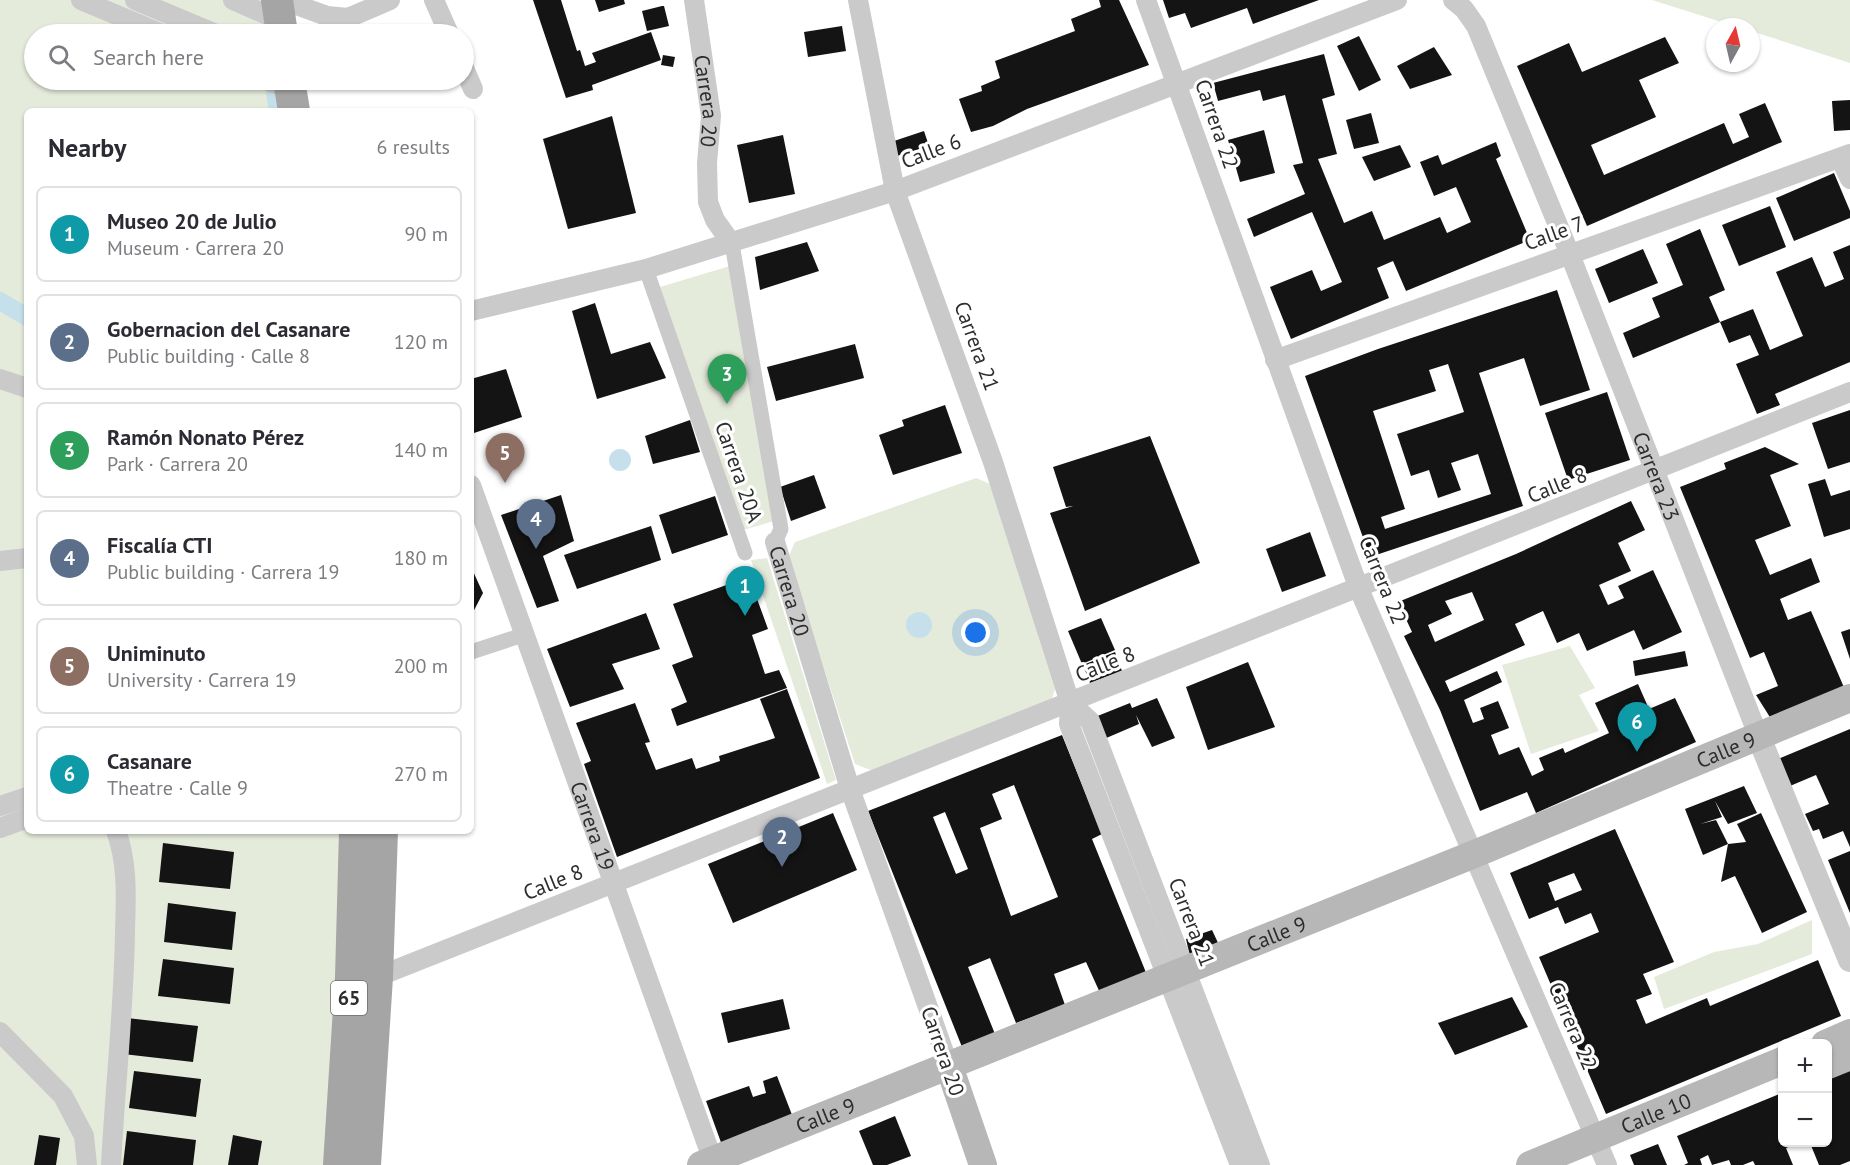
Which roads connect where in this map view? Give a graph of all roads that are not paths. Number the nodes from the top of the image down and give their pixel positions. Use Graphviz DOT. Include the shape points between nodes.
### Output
graph roads {
  1 [pos="81,0"];
  2 [pos="135,0"];
  3 [pos="232,0"];
  4 [pos="390,0"];
  5 [pos="434,0"];
  6 [pos="694,0"];
  7 [pos="858,0"];
  8 [pos="1146,0"];
  9 [pos="1397,0"];
  10 [pos="1453,0"];
  11 [pos="280,15"];
  12 [pos="138,24"];
  13 [pos="192,24"];
  14 [pos="445,24"];
  15 [pos="1177,82"];
  16 [pos="1845,156"];
  17 [pos="1850,179"];
  18 [pos="895,191"];
  19 [pos="732,244"];
  20 [pos="1569,252"];
  21 [pos="646,269"];
  22 [pos="474,310"];
  23 [pos="1275,360"];
  24 [pos="0,379"];
  25 [pos="24,387"];
  26 [pos="1850,392"];
  27 [pos="1656,471"];
  28 [pos="474,494"];
  29 [pos="775,543"];
  30 [pos="745,553"];
  31 [pos="24,558"];
  32 [pos="0,561"];
  33 [pos="1359,589"];
  34 [pos="523,635"];
  35 [pos="474,651"];
  36 [pos="1850,698"];
  37 [pos="1070,703"];
  38 [pos="1850,714"];
  39 [pos="1761,742"];
  40 [pos="850,789"];
  41 [pos="24,798"];
  42 [pos="0,806"];
  43 [pos="24,819"];
  44 [pos="0,828"];
  45 [pos="117,834"];
  46 [pos="356,834"];
  47 [pos="382,834"];
  48 [pos="1476,862"];
  49 [pos="612,884"];
  50 [pos="1850,960"];
  51 [pos="364,977"];
  52 [pos="1180,984"];
  53 [pos="0,1032"];
  54 [pos="1850,1033"];
  55 [pos="1832,1041"];
  56 [pos="1850,1056"];
  57 [pos="1778,1063"];
  58 [pos="1832,1063"];
  59 [pos="952,1076"];
  60 [pos="1778,1084"];
  61 [pos="1601,1152"];
  62 [pos="710,1164"];
  63 [pos="87,1165"];
  64 [pos="111,1165"];
  65 [pos="339,1165"];
  66 [pos="365,1165"];
  67 [pos="755,1165"];
  68 [pos="983,1165"];
  69 [pos="1240,1165"];
  70 [pos="1260,1165"];
  71 [pos="1530,1165"];
  72 [pos="1573,1165"];
  1 -- 12 [label="street"];
  2 -- 13 [label="street"];
  3 -- 11 [label="street"];
  4 -- 11 [label="street" via="348,18"];
  5 -- 14 [label="street"];
  6 -- 19 [label="street, Carrera 20" via="711,116 708,202"];
  7 -- 18 [label="street, Carrera 21"];
  8 -- 15 [label="street, Carrera 22"];
  9 -- 15 [label="street, Calle 6"];
  10 -- 20 [label="street, Carrera 23" via="1476,26"];
  15 -- 18 [label="street, Calle 6"];
  15 -- 23 [label="street, Carrera 22"];
  16 -- 17 [label="street"];
  16 -- 20 [label="street, Calle 7"];
  18 -- 19 [label="street, Calle 6"];
  18 -- 37 [label="street, Carrera 21" via="993,462"];
  19 -- 21 [label="street, Calle 6"];
  19 -- 29 [label="street, Carrera 20" via="781,529"];
  20 -- 23 [label="street, Calle 7"];
  20 -- 27 [label="street, Carrera 23"];
  21 -- 22 [label="street, Calle 6"];
  21 -- 30 [label="street, Carrera 20A"];
  23 -- 33 [label="street, Carrera 22"];
  24 -- 25 [label="street"];
  26 -- 27 [label="street, Calle 8"];
  27 -- 33 [label="street, Calle 8"];
  27 -- 39 [label="street, Carrera 23"];
  28 -- 34 [label="street, Carrera 19"];
  29 -- 40 [label="street, Carrera 20"];
  31 -- 32 [label="street"];
  33 -- 37 [label="street, Calle 8"];
  33 -- 48 [label="street, Carrera 22"];
  34 -- 35 [label="street"];
  34 -- 49 [label="street, Carrera 19"];
  36 -- 39 [label="main road, Calle 9"];
  37 -- 40 [label="street, Calle 8"];
  37 -- 52 [label="street, Carrera 21" via="1090,721"];
  38 -- 39 [label="main road, Calle 9"];
  39 -- 48 [label="main road, Calle 9"];
  39 -- 50 [label="street, Carrera 23"];
  40 -- 49 [label="street, Calle 8"];
  40 -- 59 [label="street, Carrera 20"];
  41 -- 42 [label="street"];
  43 -- 44 [label="street"];
  45 -- 64 [label="street" via="126,888 125,944"];
  46 -- 51 [label="main road, 65"];
  47 -- 51 [label="main road, 65"];
  48 -- 52 [label="main road, Calle 9"];
  48 -- 61 [label="street, Carrera 22"];
  49 -- 51 [label="street, Calle 8"];
  49 -- 62 [label="street, Carrera 19"];
  51 -- 65 [label="main road, 65"];
  51 -- 66 [label="main road, 65"];
  52 -- 59 [label="main road, Calle 9"];
  52 -- 69 [label="street, Carrera 21"];
  52 -- 70 [label="street, Carrera 21"];
  53 -- 63 [label="street" via="63,1096 84,1136"];
  54 -- 55 [label="main road"];
  56 -- 58 [label="main road"];
  57 -- 61 [label="main road, Calle 10"];
  59 -- 62 [label="main road, Calle 9"];
  59 -- 67 [label="main road, Calle 9"];
  59 -- 68 [label="main road, Carrera 20"];
  60 -- 61 [label="main road, Calle 10"];
  61 -- 71 [label="main road, Calle 10"];
  61 -- 72 [label="main road, Calle 10"];
}
